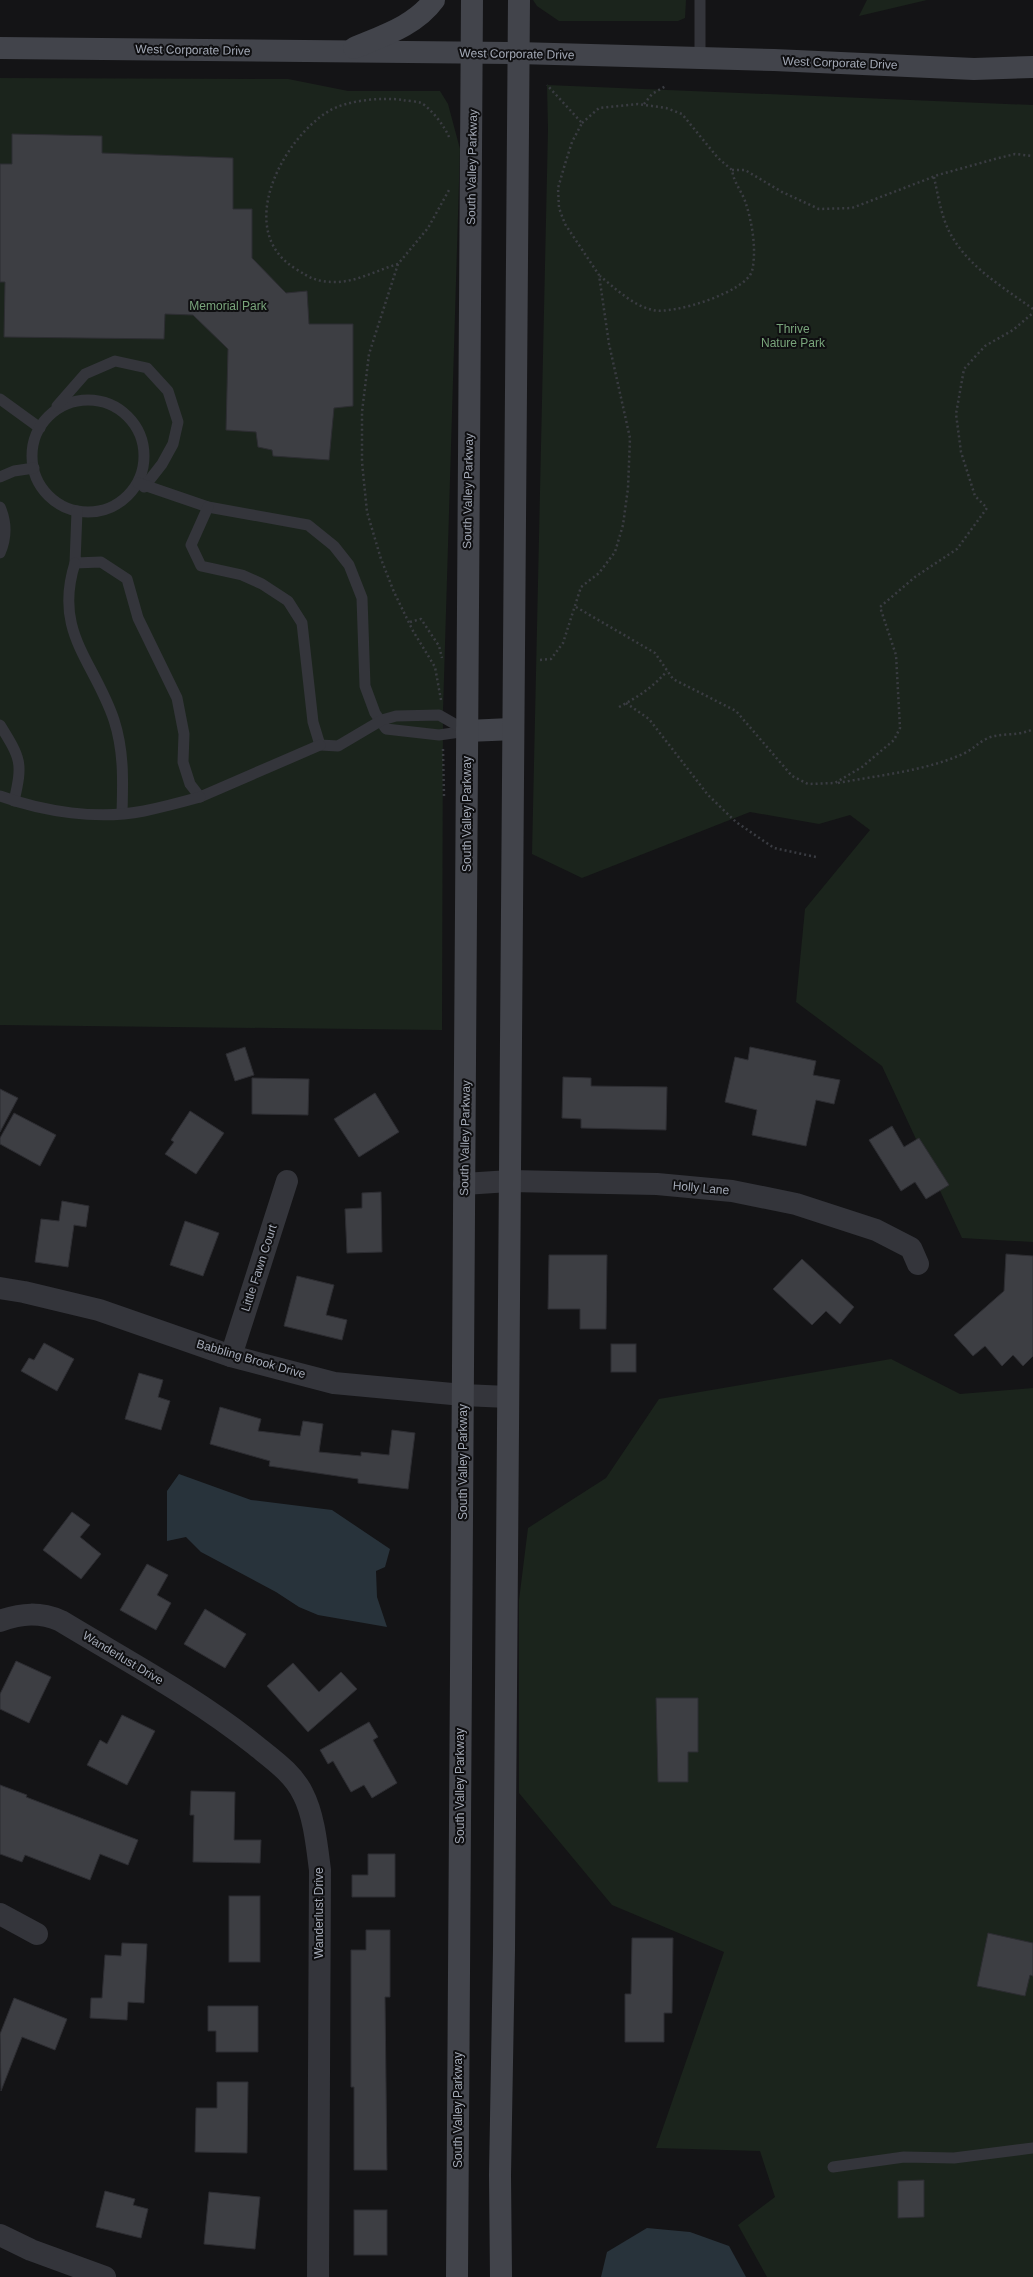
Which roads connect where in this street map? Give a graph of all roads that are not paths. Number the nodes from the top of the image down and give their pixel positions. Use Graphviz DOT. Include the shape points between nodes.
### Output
graph roads {
  1 [pos="434,0"];
  2 [pos="472,0"];
  3 [pos="520,0"];
  4 [pos="700,0"];
  5 [pos="0,48"];
  6 [pos="346,52"];
  7 [pos="473,53"];
  8 [pos="518,53"];
  9 [pos="700,58"];
  10 [pos="1033,67"];
  11 [pos="0,400"];
  12 [pos="53,411"];
  13 [pos="40,428"];
  14 [pos="34,468"];
  15 [pos="0,477"];
  16 [pos="141,485"];
  17 [pos="0,507"];
  18 [pos="208,507"];
  19 [pos="78,511"];
  20 [pos="0,553"];
  21 [pos="75,563"];
  22 [pos="382,720"];
  23 [pos="0,725"];
  24 [pos="513,729"];
  25 [pos="467,731"];
  26 [pos="320,745"];
  27 [pos="0,796"];
  28 [pos="200,797"];
  29 [pos="14,801"];
  30 [pos="122,813"];
  31 [pos="287,1181"];
  32 [pos="510,1181"];
  33 [pos="464,1184"];
  34 [pos="918,1264"];
  35 [pos="0,1288"];
  36 [pos="232,1356"];
  37 [pos="463,1395"];
  38 [pos="508,1397"];
  39 [pos="0,1621"];
  40 [pos="0,1914"];
  41 [pos="37,1934"];
  42 [pos="1033,2148"];
  43 [pos="833,2167"];
  44 [pos="0,2234"];
  45 [pos="105,2277"];
  46 [pos="318,2277"];
  47 [pos="457,2277"];
  48 [pos="501,2277"];
  1 -- 6 [label="main road" via="429,7 402,27"];
  2 -- 7 [label="main road, South Valley Parkway"];
  3 -- 8 [label="main road"];
  4 -- 9 [label="lane"];
  5 -- 6 [label="main road, West Corporate Drive"];
  6 -- 7 [label="main road, West Corporate Drive"];
  7 -- 8 [label="main road, West Corporate Drive"];
  7 -- 25 [label="main road, South Valley Parkway"];
  8 -- 9 [label="main road, West Corporate Drive"];
  8 -- 24 [label="main road"];
  9 -- 10 [label="main road, West Corporate Drive" via="974,69"];
  11 -- 13 [label="lane"];
  12 -- 13 [label="lane"];
  12 -- 16 [label="lane" via="71,401 88,400 107,403 124,413 137,428 144,445"];
  12 -- 16 [label="lane" via="85,374 115,361 147,368 168,392 178,422 173,444 162,464"];
  13 -- 14 [label="lane" via="34,444"];
  14 -- 15 [label="lane" via="14,471"];
  14 -- 19 [label="lane" via="37,479 47,494 61,505"];
  16 -- 18 [label="lane"];
  16 -- 19 [label="lane" via="112,507 95,512"];
  17 -- 20 [label="lane" via="6,524 6,541"];
  18 -- 22 [label="lane" via="308,525 334,546 349,565 362,598 365,686 375,713"];
  18 -- 26 [label="lane" via="191,545 201,566 242,575 262,584 288,601 302,623 313,722"];
  19 -- 21 [label="lane"];
  21 -- 28 [label="lane" via="101,562 127,579 138,618 177,698 184,734 182,762 190,784"];
  21 -- 30 [label="lane" via="69,582 69,612 73,636 114,720 122,756"];
  22 -- 25 [label="lane" via="396,716 439,714"];
  22 -- 25 [label="lane" via="386,729 398,732 439,735"];
  22 -- 26 [label="lane" via="338,746"];
  23 -- 29 [label="lane" via="17,753 20,764"];
  24 -- 25 [label="main road"];
  24 -- 32 [label="main road"];
  25 -- 33 [label="main road, South Valley Parkway"];
  26 -- 28 [label="lane"];
  27 -- 29 [label="lane"];
  28 -- 30 [label="lane" via="143,811"];
  29 -- 30 [label="lane" via="30,806 100,815"];
  31 -- 36 [label="street, Little Fawn Court"];
  32 -- 33 [label="street, Holly Lane"];
  32 -- 34 [label="street, Holly Lane" via="657,1184 739,1192 796,1204 876,1230 911,1248"];
  32 -- 38 [label="main road"];
  33 -- 37 [label="main road, South Valley Parkway"];
  35 -- 36 [label="street, Babbling Brook Drive" via="99,1310"];
  36 -- 37 [label="street, Babbling Brook Drive" via="334,1383"];
  37 -- 38 [label="street, Babbling Brook Drive"];
  37 -- 47 [label="main road, South Valley Parkway"];
  38 -- 48 [label="main road"];
  39 -- 46 [label="street, Wanderlust Drive" via="17,1614 45,1614 61,1621 218,1715 276,1762 293,1778 304,1794 315,1834 320,1870"];
  40 -- 41 [label="street"];
  42 -- 43 [label="lane" via="954,2158 904,2157"];
  44 -- 45 [label="street" via="31,2250"];
}
